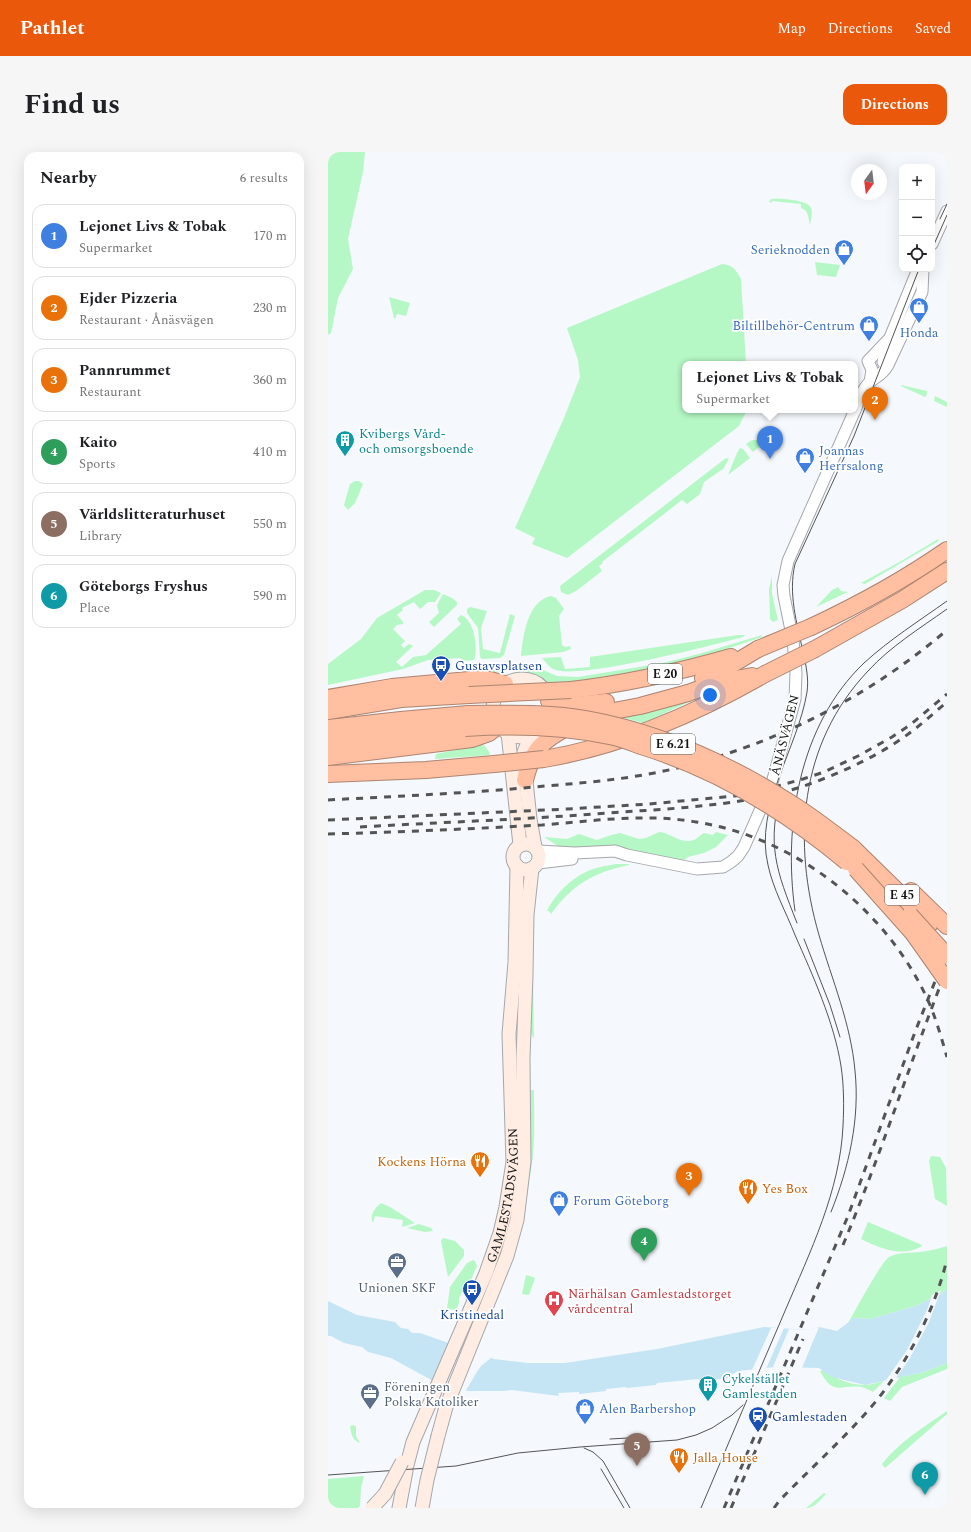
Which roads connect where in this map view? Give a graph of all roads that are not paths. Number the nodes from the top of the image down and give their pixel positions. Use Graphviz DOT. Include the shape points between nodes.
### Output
graph roads {
  1 [pos="947,211"];
  2 [pos="935,237"];
  3 [pos="917,272"];
  4 [pos="923,272"];
  5 [pos="889,340"];
  6 [pos="883,374"];
  7 [pos="870,382"];
  8 [pos="858,403"];
  9 [pos="854,413"];
  10 [pos="947,550"];
  11 [pos="947,571"];
  12 [pos="758,649"];
  13 [pos="765,674"];
  14 [pos="505,684"];
  15 [pos="328,698"];
  16 [pos="550,701"];
  17 [pos="328,711"];
  18 [pos="591,714"];
  19 [pos="466,721"];
  20 [pos="328,728"];
  21 [pos="503,729"];
  22 [pos="536,732"];
  23 [pos="328,742"];
  24 [pos="328,757"];
  25 [pos="328,774"];
  26 [pos="525,780"];
  27 [pos="520,845"];
  28 [pos="853,848"];
  29 [pos="536,857"];
  30 [pos="517,866"];
  31 [pos="856,869"];
  32 [pos="947,926"];
  33 [pos="947,946"];
  34 [pos="947,956"];
  35 [pos="947,981"];
  36 [pos="413,1442"];
  37 [pos="372,1508"];
  38 [pos="399,1508"];
  39 [pos="422,1508"];
  1 -- 2 [label="street"];
  3 -- 5 [label="street"];
  4 -- 6 [label="street" via="922,292"];
  5 -- 6 [label="street" via="882,364"];
  5 -- 7 [label="street" via="868,361 872,370"];
  6 -- 7 [label="street, ÅNÄSVÄGEN"];
  7 -- 8 [label="street, ÅNÄSVÄGEN" via="864,388"];
  9 -- 29 [label="street, ÅNÄSVÄGEN" via="784,574 784,596 793,640 796,673 795,699 772,783 744,847 731,862 710,869 687,868 627,855 616,858"];
  10 -- 12 [label="highway, E 20, bridge" via="854,607"];
  11 -- 13 [label="highway, bridge" via="902,600"];
  12 -- 16 [label="highway" via="712,674 661,691 588,704"];
  12 -- 17 [label="highway, E 20, bridge" via="694,668 605,686 401,700"];
  13 -- 18 [label="highway" via="719,682 688,694 640,706"];
  13 -- 25 [label="highway, bridge" via="658,726 586,750 544,759 494,764"];
  14 -- 15 [label="highway" via="486,679 456,681 392,687"];
  14 -- 16 [label="main road" via="522,679 533,681 540,685"];
  14 -- 21 [label="main road, GAMLESTADSVÄGEN" via="496,695 493,704 493,713"];
  16 -- 22 [label="main road, GAMLESTADSVÄGEN" via="547,721"];
  18 -- 22 [label="highway"];
  18 -- 26 [label="highway" via="541,744 531,761"];
  19 -- 20 [label="highway, E 6.21" via="401,720"];
  19 -- 23 [label="highway, E 6.21" via="405,733"];
  19 -- 28 [label="highway, E 6.21, bridge" via="511,713 555,715 585,719 650,735 750,779 793,804"];
  19 -- 31 [label="highway, E 6.21, bridge" via="556,728 611,736 664,753 734,785 786,816 824,842"];
  21 -- 22 [label="main road" via="519,736"];
  21 -- 24 [label="highway" via="472,739"];
  21 -- 27 [label="main road, GAMLESTADSVÄGEN"];
  22 -- 26 [label="main road, GAMLESTADSVÄGEN" via="524,752"];
  26 -- 29 [label="main road, GAMLESTADSVÄGEN"];
  27 -- 29 [label="main road" via="528,843"];
  27 -- 30 [label="main road, GAMLESTADSVÄGEN" via="513,856"];
  28 -- 32 [label="highway, E 6.21" via="899,880"];
  28 -- 33 [label="highway, E 45" via="918,912"];
  29 -- 30 [label="main road" via="524,870"];
  29 -- 39 [label="main road, GAMLESTADSVÄGEN, bridge" via="527,915 523,1058 524,1162 521,1198 513,1238 446,1407"];
  30 -- 36 [label="main road, GAMLESTADSVÄGEN" via="515,962 509,1034 513,1162 500,1234 486,1273"];
  31 -- 34 [label="highway, E 45, bridge" via="892,898"];
  31 -- 35 [label="highway, E 6.21, bridge" via="913,933"];
  36 -- 37 [label="main road, bridge" via="385,1494"];
  36 -- 38 [label="main road, GAMLESTADSVÄGEN"];
}
